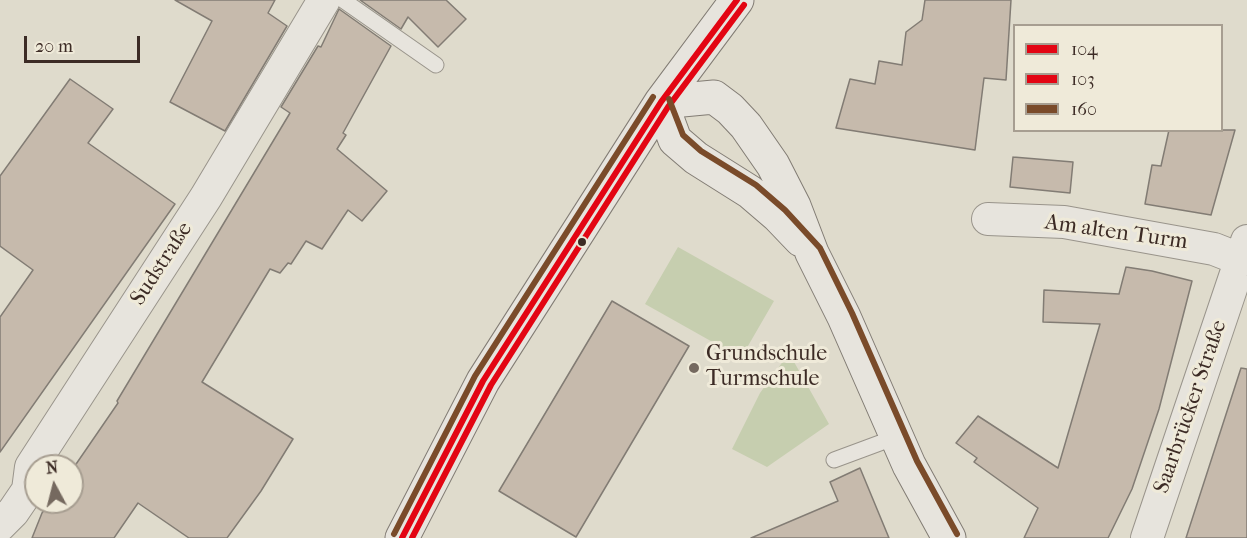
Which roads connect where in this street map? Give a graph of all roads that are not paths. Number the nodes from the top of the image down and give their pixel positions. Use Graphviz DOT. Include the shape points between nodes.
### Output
graph roads {
  1 [pos="324,0"];
  2 [pos="343,0"];
  3 [pos="736,0"];
  4 [pos="436,65"];
  5 [pos="661,102"];
  6 [pos="988,219"];
  7 [pos="1244,250"];
  8 [pos="812,253"];
  9 [pos="896,437"];
  10 [pos="834,460"];
  11 [pos="0,525"];
  12 [pos="402,538"];
  13 [pos="949,538"];
  14 [pos="1147,538"];
  1 -- 11 [label="street, Sudstraße" via="206,197 31,467 28,490"];
  2 -- 4 [label="lane"];
  3 -- 5 [label="main road"];
  5 -- 8 [label="main road" via="675,140 696,159 750,192"];
  5 -- 8 [label="main road" via="714,97 730,109 773,165"];
  5 -- 12 [label="main road" via="483,381"];
  6 -- 7 [label="street, Am alten Turm" via="1064,222 1214,249"];
  7 -- 14 [label="street, Saarbrücker Straße"];
  8 -- 9 [label="main road"];
  9 -- 10 [label="lane"];
  9 -- 13 [label="main road"];
}
